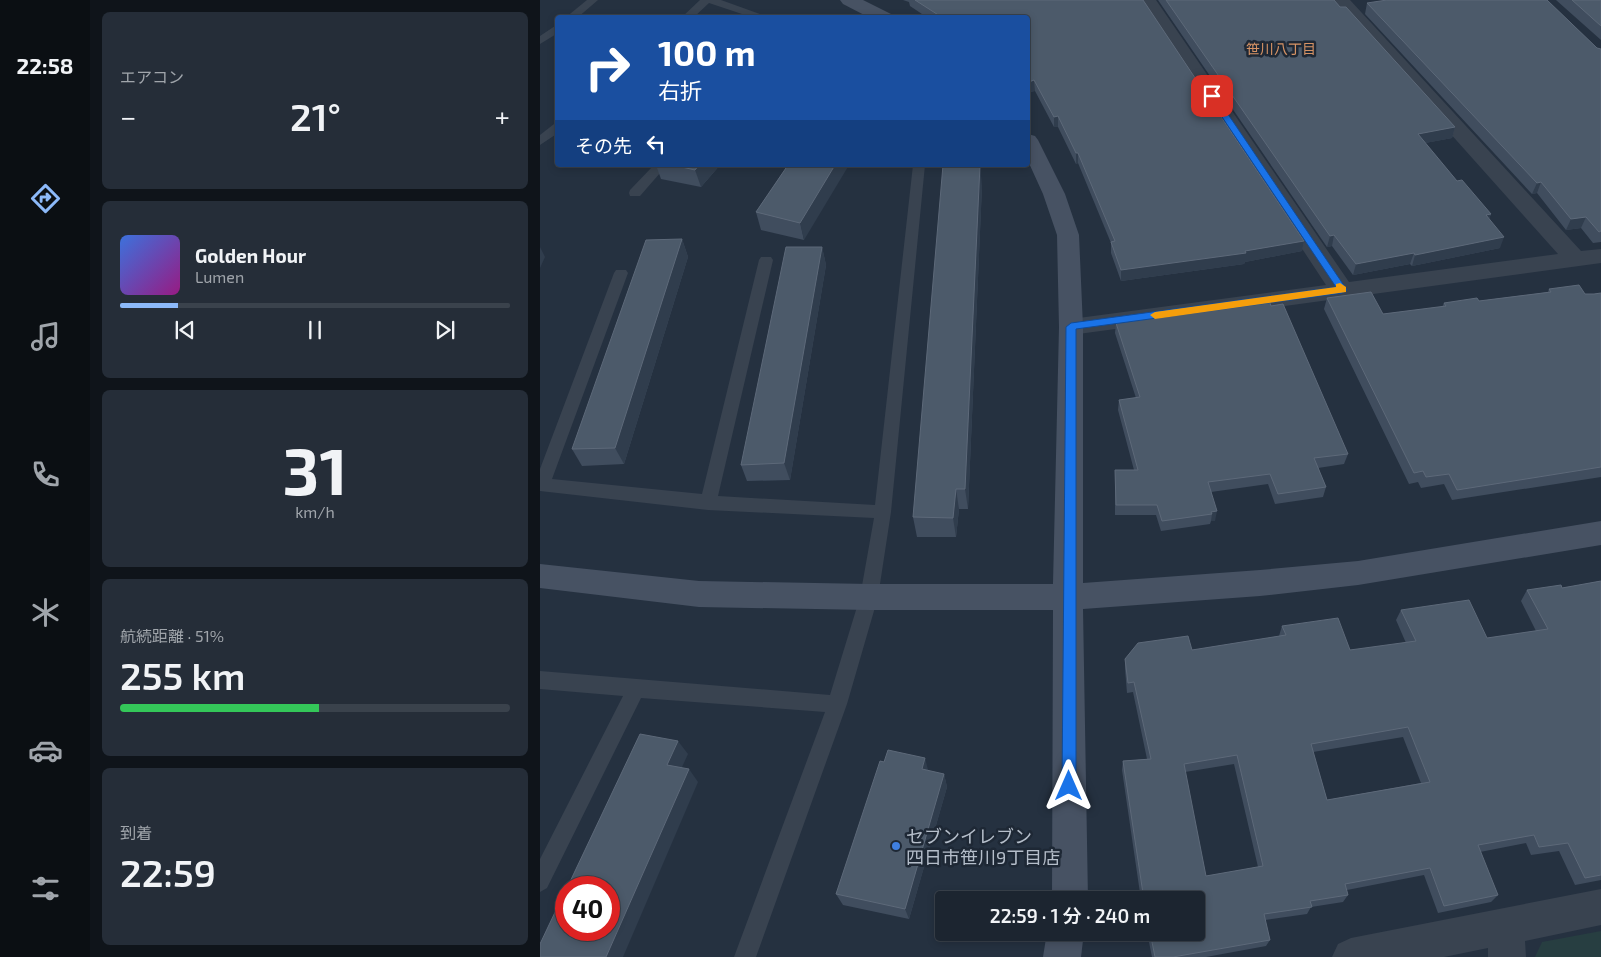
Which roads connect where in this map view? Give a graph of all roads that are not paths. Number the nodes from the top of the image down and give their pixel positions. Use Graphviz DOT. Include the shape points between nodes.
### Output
graph roads {
  1 [pos="593,0"];
  2 [pos="708,0"];
  3 [pos="849,0"];
  4 [pos="1147,0"];
  5 [pos="1340,0"];
  6 [pos="574,15"];
  7 [pos="690,15"];
  8 [pos="756,15"];
  9 [pos="879,15"];
  10 [pos="555,29"];
  11 [pos="540,41"];
  12 [pos="555,128"];
  13 [pos="540,141"];
  14 [pos="1030,144"];
  15 [pos="659,167"];
  16 [pos="919,167"];
  17 [pos="635,193"];
  18 [pos="1601,256"];
  19 [pos="1575,259"];
  20 [pos="766,260"];
  21 [pos="621,273"];
  22 [pos="1342,290"];
  23 [pos="1071,327"];
  24 [pos="541,484"];
  25 [pos="708,503"];
  26 [pos="883,512"];
  27 [pos="1601,533"];
  28 [pos="540,576"];
  29 [pos="1068,597"];
  30 [pos="869,598"];
  31 [pos="540,680"];
  32 [pos="636,689"];
  33 [pos="837,704"];
  34 [pos="540,881"];
  35 [pos="1070,891"];
  36 [pos="1601,907"];
  37 [pos="1065,941"];
  38 [pos="1507,941"];
  39 [pos="745,957"];
  40 [pos="1062,957"];
  41 [pos="1351,957"];
  1 -- 6 [label="lane"];
  2 -- 7 [label="lane"];
  2 -- 8 [label="lane"];
  3 -- 9 [label="street"];
  4 -- 22 [label="street"];
  5 -- 19 [label="street"];
  10 -- 11 [label="lane"];
  12 -- 13 [label="lane"];
  14 -- 23 [label="street" via="1054,194 1068,235"];
  15 -- 17 [label="lane"];
  16 -- 26 [label="lane"];
  18 -- 19 [label="street"];
  19 -- 22 [label="street"];
  20 -- 25 [label="lane"];
  21 -- 24 [label="lane"];
  22 -- 23 [label="street"];
  23 -- 29 [label="street"];
  24 -- 25 [label="lane"];
  25 -- 26 [label="lane"];
  26 -- 30 [label="lane"];
  27 -- 29 [label="street" via="1358,573"];
  28 -- 30 [label="street" via="699,594"];
  29 -- 30 [label="street"];
  29 -- 35 [label="street"];
  30 -- 33 [label="lane"];
  31 -- 32 [label="lane"];
  32 -- 33 [label="lane"];
  32 -- 34 [label="lane"];
  33 -- 39 [label="lane"];
  36 -- 38 [label="street"];
  37 -- 40 [label="street"];
  38 -- 41 [label="street"];
}
